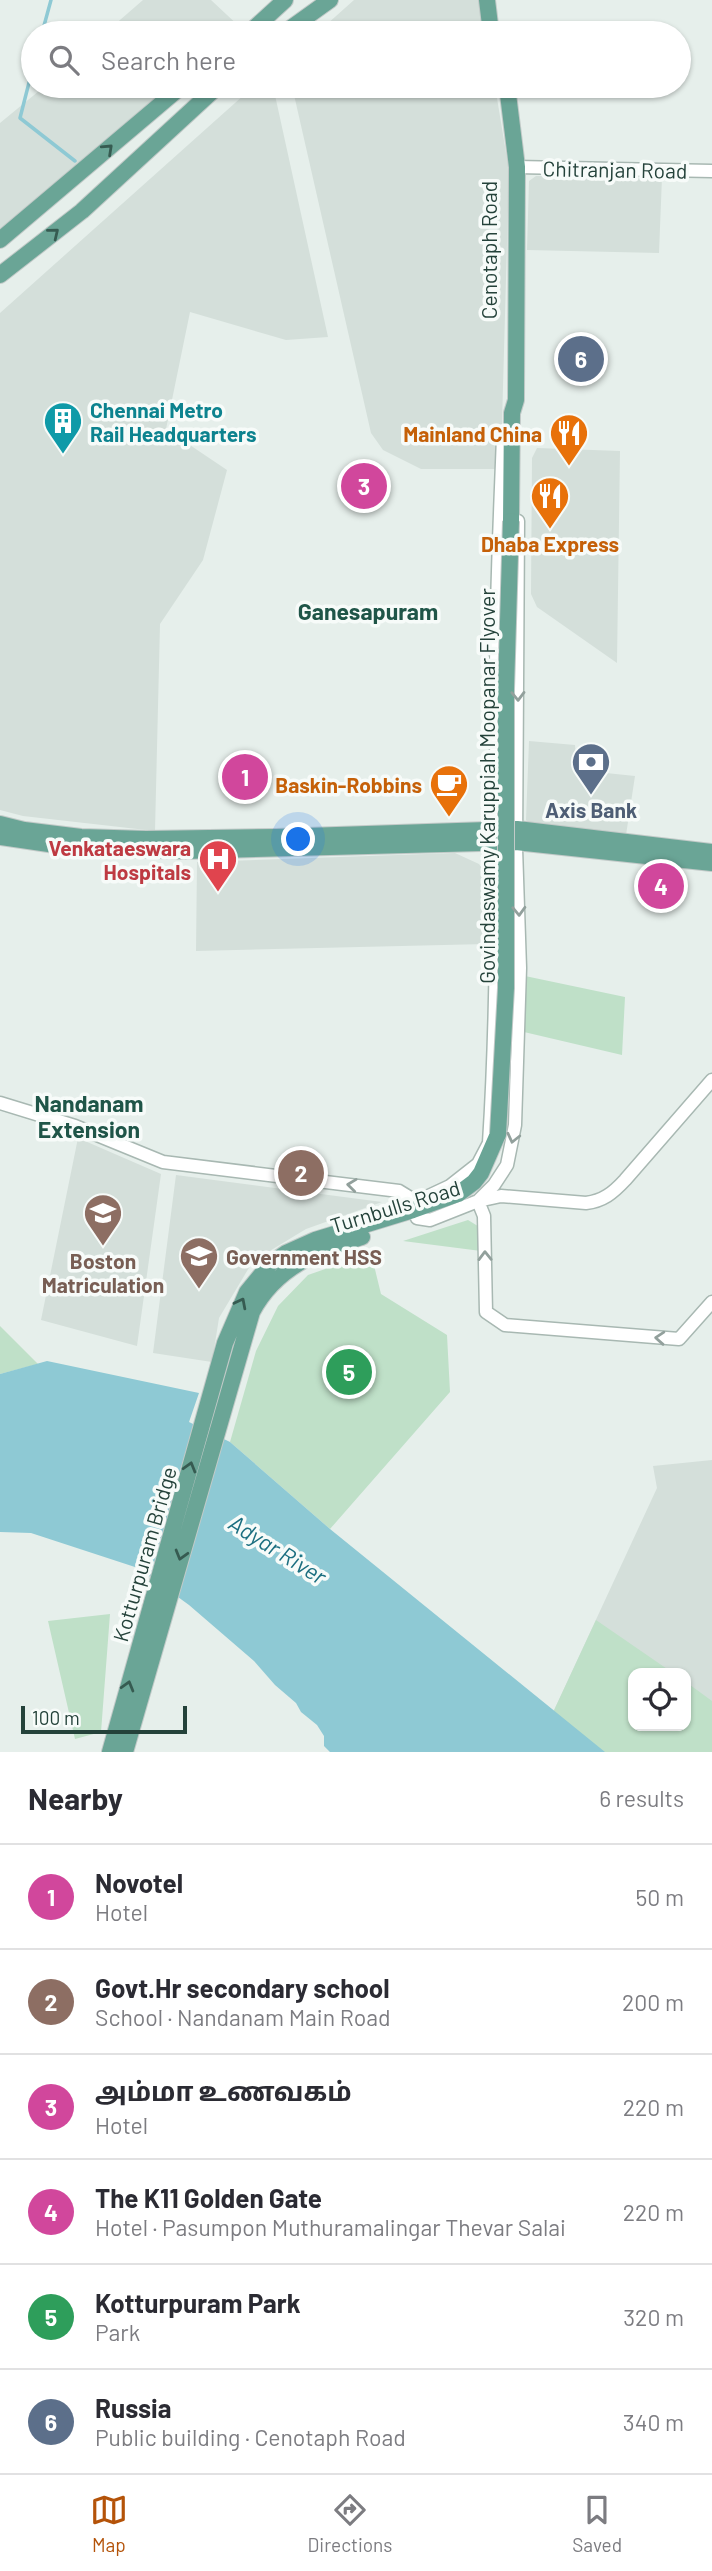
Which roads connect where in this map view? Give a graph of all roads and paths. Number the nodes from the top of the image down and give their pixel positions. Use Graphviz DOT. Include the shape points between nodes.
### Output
graph roads {
  1 [pos="285,0"];
  2 [pos="330,0"];
  3 [pos="487,0"];
  4 [pos="497,0"];
  5 [pos="262,21"];
  6 [pos="301,21"];
  7 [pos="490,21"];
  8 [pos="500,21"];
  9 [pos="168,98"];
  10 [pos="205,98"];
  11 [pos="501,98"];
  12 [pos="508,98"];
  13 [pos="517,167"];
  14 [pos="712,171"];
  15 [pos="67,184"];
  16 [pos="88,205"];
  17 [pos="0,240"];
  18 [pos="0,275"];
  19 [pos="512,427"];
  20 [pos="511,463"];
  21 [pos="0,824"];
  22 [pos="496,835"];
  23 [pos="517,836"];
  24 [pos="0,837"];
  25 [pos="712,852"];
  26 [pos="712,863"];
  27 [pos="712,1080"];
  28 [pos="0,1103"];
  29 [pos="478,1201"];
  30 [pos="416,1210"];
  31 [pos="712,1302"];
  32 [pos="226,1369"];
  33 [pos="110,1752"];
  34 [pos="125,1752"];
  1 -- 5 [label="main road"];
  2 -- 6 [label="main road"];
  3 -- 7 [label="main road"];
  4 -- 8 [label="main road"];
  15 -- 9 [label="main road, one-way"];
  10 -- 16 [label="main road"];
  11 -- 19 [label="main road, Cenotaph Road" via="508,169 508,402"];
  12 -- 13 [label="main road, Cenotaph Road"];
  13 -- 14 [label="street, Chitranjan Road"];
  13 -- 19 [label="main road, Cenotaph Road"];
  15 -- 16 [label="main road"];
  15 -- 17 [label="main road"];
  18 -- 16 [label="main road, one-way"];
  19 -- 20 [label="main road, Govindaswamy Karuppiah Moopanar Flyover"];
  19 -- 22 [label="street, Cenotaph Road" via="503,437 501,477"];
  20 -- 23 [label="street, one-way" via="518,474"];
  20 -- 30 [label="main road, Govindaswamy Karuppiah Moopanar Flyover, bridge" via="506,988 498,1134 477,1178 453,1200"];
  21 -- 22 [label="main road" via="81,836 146,839"];
  22 -- 23 [label="main road"];
  22 -- 24 [label="main road" via="184,851 69,848"];
  22 -- 30 [label="street, Turnbulls Road" via="497,971 489,1143 478,1164"];
  23 -- 25 [label="main road"];
  23 -- 26 [label="main road"];
  23 -- 29 [label="street, Turnbulls Road, one-way" via="520,968 515,1125 507,1164"];
  27 -- 29 [label="street" via="625,1180 598,1202 501,1196"];
  30 -- 28 [label="street, one-way" via="399,1191 163,1162 75,1126"];
  29 -- 30 [label="street, Turnbulls Road" via="430,1220"];
  31 -- 29 [label="street, one-way" via="679,1339 505,1325 486,1312 484,1216"];
  30 -- 32 [label="main road, Turnbulls Road" via="314,1240 270,1264 239,1305"];
  33 -- 32 [label="main road, Kotturpuram Bridge, one-way"];
  32 -- 34 [label="main road, Kotturpuram Bridge, one-way"];
}
